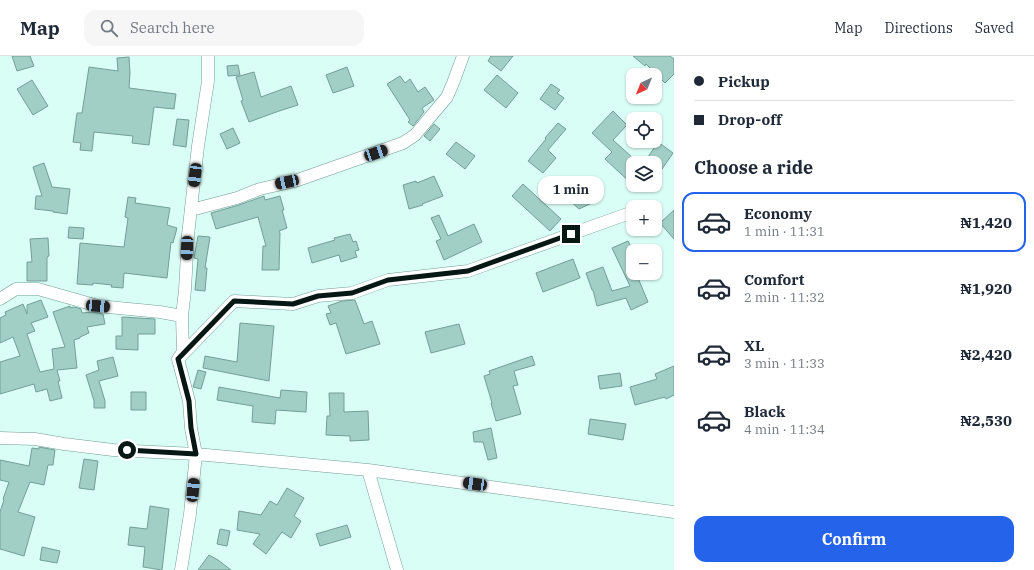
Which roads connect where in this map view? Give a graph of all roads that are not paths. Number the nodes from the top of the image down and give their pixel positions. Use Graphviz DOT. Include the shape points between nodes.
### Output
graph roads {
  1 [pos="208,56"];
  2 [pos="463,56"];
  3 [pos="191,210"];
  4 [pos="626,214"];
  5 [pos="0,299"];
  6 [pos="182,316"];
  7 [pos="178,359"];
  8 [pos="0,438"];
  9 [pos="196,454"];
  10 [pos="368,470"];
  11 [pos="674,512"];
  12 [pos="181,570"];
  13 [pos="397,570"];
  1 -- 3 [label="street" via="208,81"];
  2 -- 3 [label="street" via="447,97 415,135 403,143 295,181"];
  3 -- 6 [label="street"];
  4 -- 7 [label="street" via="468,271 388,280 352,293 318,296 293,304 234,301"];
  5 -- 6 [label="street" via="16,289 38,289 98,306"];
  6 -- 7 [label="street" via="183,352"];
  7 -- 9 [label="street" via="189,401"];
  8 -- 9 [label="street" via="34,439 113,450"];
  9 -- 10 [label="street"];
  9 -- 12 [label="street"];
  10 -- 11 [label="street"];
  10 -- 13 [label="street"];
}
